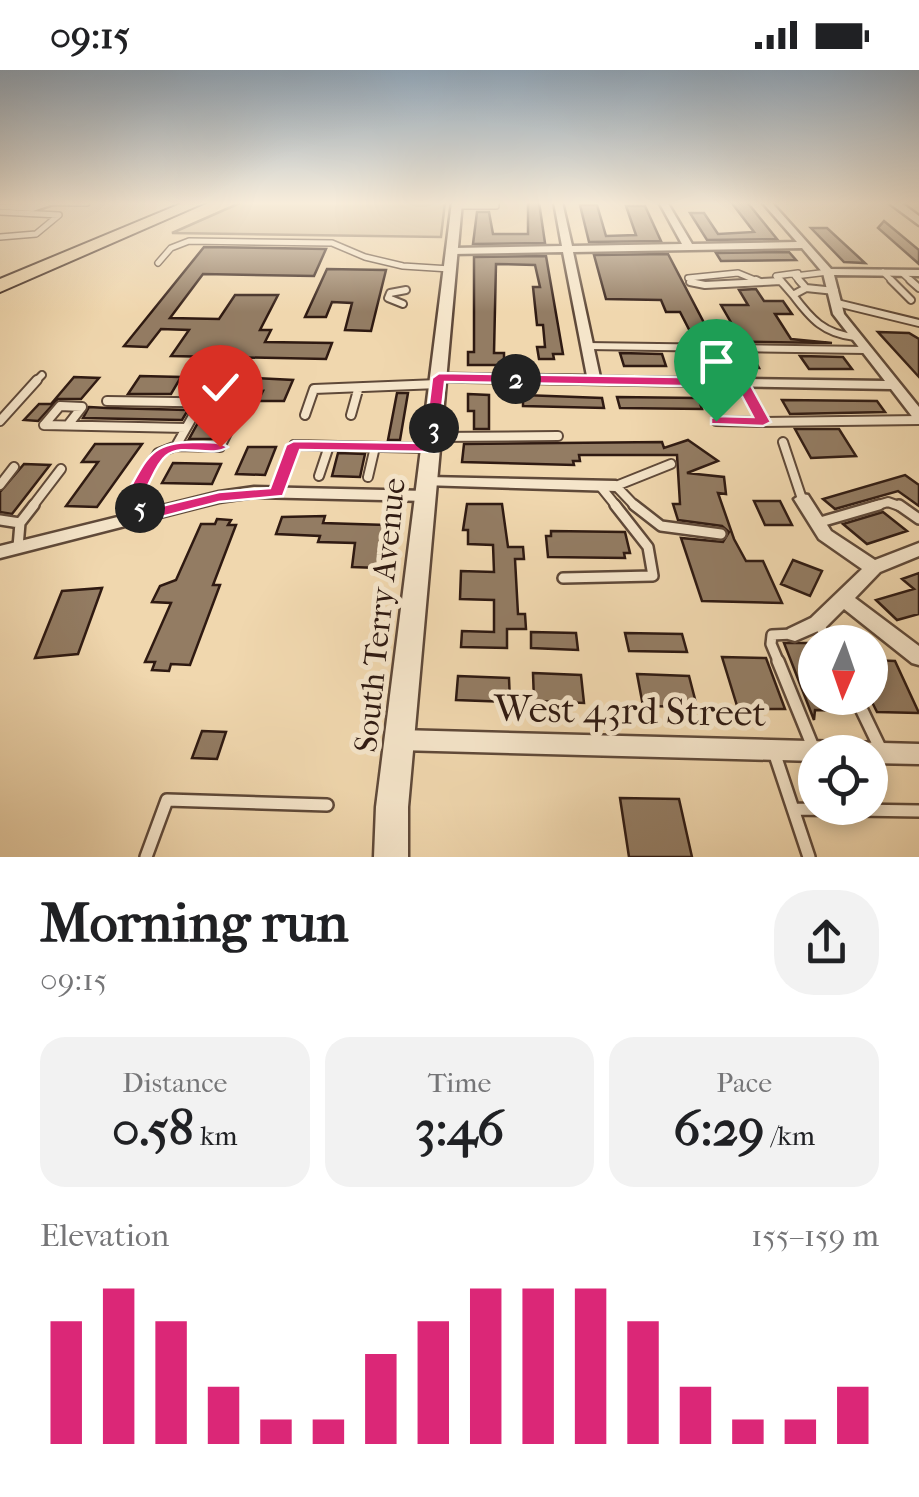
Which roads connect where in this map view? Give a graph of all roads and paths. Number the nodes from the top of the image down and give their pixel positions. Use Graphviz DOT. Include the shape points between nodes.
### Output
graph roads {
  1 [pos="81,239"];
  2 [pos="112,239"];
  3 [pos="453,239"];
  4 [pos="566,239"];
  5 [pos="684,239"];
  6 [pos="798,239"];
  7 [pos="804,245"];
  8 [pos="688,246"];
  9 [pos="568,249"];
  10 [pos="452,250"];
  11 [pos="158,262"];
  12 [pos="450,269"];
  13 [pos="0,271"];
  14 [pos="828,272"];
  15 [pos="883,272"];
  16 [pos="902,272"];
  17 [pos="798,273"];
  18 [pos="919,273"];
  19 [pos="689,280"];
  20 [pos="781,282"];
  21 [pos="0,286"];
  22 [pos="806,288"];
  23 [pos="919,288"];
  24 [pos="406,290"];
  25 [pos="792,295"];
  26 [pos="836,297"];
  27 [pos="911,300"];
  28 [pos="403,304"];
  29 [pos="919,323"];
  30 [pos="855,336"];
  31 [pos="587,346"];
  32 [pos="864,350"];
  33 [pos="42,376"];
  34 [pos="594,380"];
  35 [pos="438,381"];
  36 [pos="742,382"];
  37 [pos="892,385"];
  38 [pos="358,390"];
  39 [pos="107,401"];
  40 [pos="201,402"];
  41 [pos="305,414"];
  42 [pos="352,415"];
  43 [pos="919,418"];
  44 [pos="716,421"];
  45 [pos="0,422"];
  46 [pos="763,422"];
  47 [pos="68,426"];
  48 [pos="186,428"];
  49 [pos="558,436"];
  50 [pos="432,442"];
  51 [pos="783,442"];
  52 [pos="176,446"];
  53 [pos="329,446"];
  54 [pos="375,447"];
  55 [pos="671,464"];
  56 [pos="14,467"];
  57 [pos="61,469"];
  58 [pos="319,476"];
  59 [pos="368,477"];
  60 [pos="0,484"];
  61 [pos="608,486"];
  62 [pos="428,489"];
  63 [pos="276,493"];
  64 [pos="802,499"];
  65 [pos="142,516"];
  66 [pos="919,519"];
  67 [pos="0,520"];
  68 [pos="20,522"];
  69 [pos="815,524"];
  70 [pos="721,534"];
  71 [pos="18,547"];
  72 [pos="919,549"];
  73 [pos="0,552"];
  74 [pos="874,568"];
  75 [pos="564,578"];
  76 [pos="844,600"];
  77 [pos="818,623"];
  78 [pos="795,634"];
  79 [pos="916,651"];
  80 [pos="808,735"];
  81 [pos="399,740"];
  82 [pos="773,750"];
  83 [pos="798,751"];
  84 [pos="888,752"];
  85 [pos="919,754"];
  86 [pos="327,805"];
  87 [pos="793,808"];
  88 [pos="919,811"];
  89 [pos="146,857"];
  90 [pos="391,857"];
  91 [pos="809,857"];
  1 -- 13 [label="highway"];
  2 -- 21 [label="highway"];
  3 -- 10 [label="street, South Terry Avenue"];
  4 -- 9 [label="street"];
  5 -- 8 [label="street"];
  6 -- 7 [label="street"];
  7 -- 8 [label="street"];
  7 -- 14 [label="street"];
  8 -- 9 [label="street"];
  9 -- 10 [label="street"];
  9 -- 31 [label="street"];
  10 -- 12 [label="street, South Terry Avenue"];
  11 -- 12 [label="lane" via="189,241 314,241 403,266"];
  12 -- 35 [label="street, South Terry Avenue"];
  14 -- 15 [label="street"];
  14 -- 17 [label="lane"];
  14 -- 26 [label="street"];
  15 -- 16 [label="street"];
  15 -- 27 [label="lane"];
  16 -- 18 [label="street"];
  16 -- 23 [label="lane"];
  17 -- 20 [label="lane" via="778,274"];
  17 -- 22 [label="lane"];
  19 -- 20 [label="lane"];
  20 -- 25 [label="lane"];
  22 -- 25 [label="lane"];
  22 -- 26 [label="lane"];
  24 -- 28 [label="lane" via="388,298"];
  25 -- 30 [label="lane" via="821,330"];
  26 -- 29 [label="lane"];
  26 -- 30 [label="street"];
  30 -- 32 [label="street"];
  31 -- 32 [label="lane"];
  31 -- 34 [label="street"];
  32 -- 37 [label="street"];
  33 -- 45 [label="lane"];
  34 -- 35 [label="street"];
  34 -- 36 [label="street"];
  35 -- 38 [label="lane"];
  35 -- 50 [label="street, South Terry Avenue"];
  36 -- 37 [label="street"];
  36 -- 46 [label="lane"];
  37 -- 43 [label="street"];
  38 -- 41 [label="lane" via="314,389"];
  38 -- 42 [label="lane"];
  39 -- 40 [label="lane"];
  40 -- 48 [label="lane"];
  40 -- 52 [label="lane" via="242,403 220,447"];
  43 -- 46 [label="lane"];
  44 -- 46 [label="lane"];
  47 -- 47 [label="lane" via="82,407 60,406 44,425"];
  47 -- 48 [label="lane"];
  48 -- 52 [label="lane"];
  49 -- 50 [label="lane"];
  50 -- 54 [label="lane"];
  50 -- 62 [label="street, South Terry Avenue"];
  51 -- 64 [label="lane"];
  52 -- 65 [label="lane" via="158,454 140,481"];
  53 -- 54 [label="lane"];
  53 -- 58 [label="lane"];
  53 -- 63 [label="lane" via="294,445"];
  54 -- 59 [label="lane"];
  55 -- 61 [label="lane"];
  56 -- 60 [label="lane"];
  57 -- 68 [label="lane"];
  61 -- 62 [label="street"];
  61 -- 70 [label="lane" via="668,532"];
  61 -- 75 [label="lane" via="648,547 652,576"];
  62 -- 63 [label="street"];
  62 -- 81 [label="street, South Terry Avenue"];
  63 -- 65 [label="street" via="219,497"];
  64 -- 69 [label="street"];
  65 -- 71 [label="street"];
  66 -- 69 [label="lane" via="888,502"];
  67 -- 68 [label="lane"];
  68 -- 71 [label="lane"];
  69 -- 74 [label="street"];
  71 -- 73 [label="street"];
  72 -- 74 [label="street"];
  74 -- 76 [label="street"];
  76 -- 77 [label="street"];
  76 -- 79 [label="street"];
  77 -- 78 [label="street"];
  78 -- 80 [label="lane" via="772,635 771,644"];
  81 -- 82 [label="street, West 43rd Street"];
  81 -- 90 [label="street, South Terry Avenue"];
  82 -- 83 [label="street, West 43rd Street"];
  82 -- 87 [label="lane"];
  84 -- 85 [label="street, West 43rd Street"];
  86 -- 89 [label="lane" via="167,800"];
  87 -- 88 [label="lane"];
  87 -- 91 [label="lane"];
}
